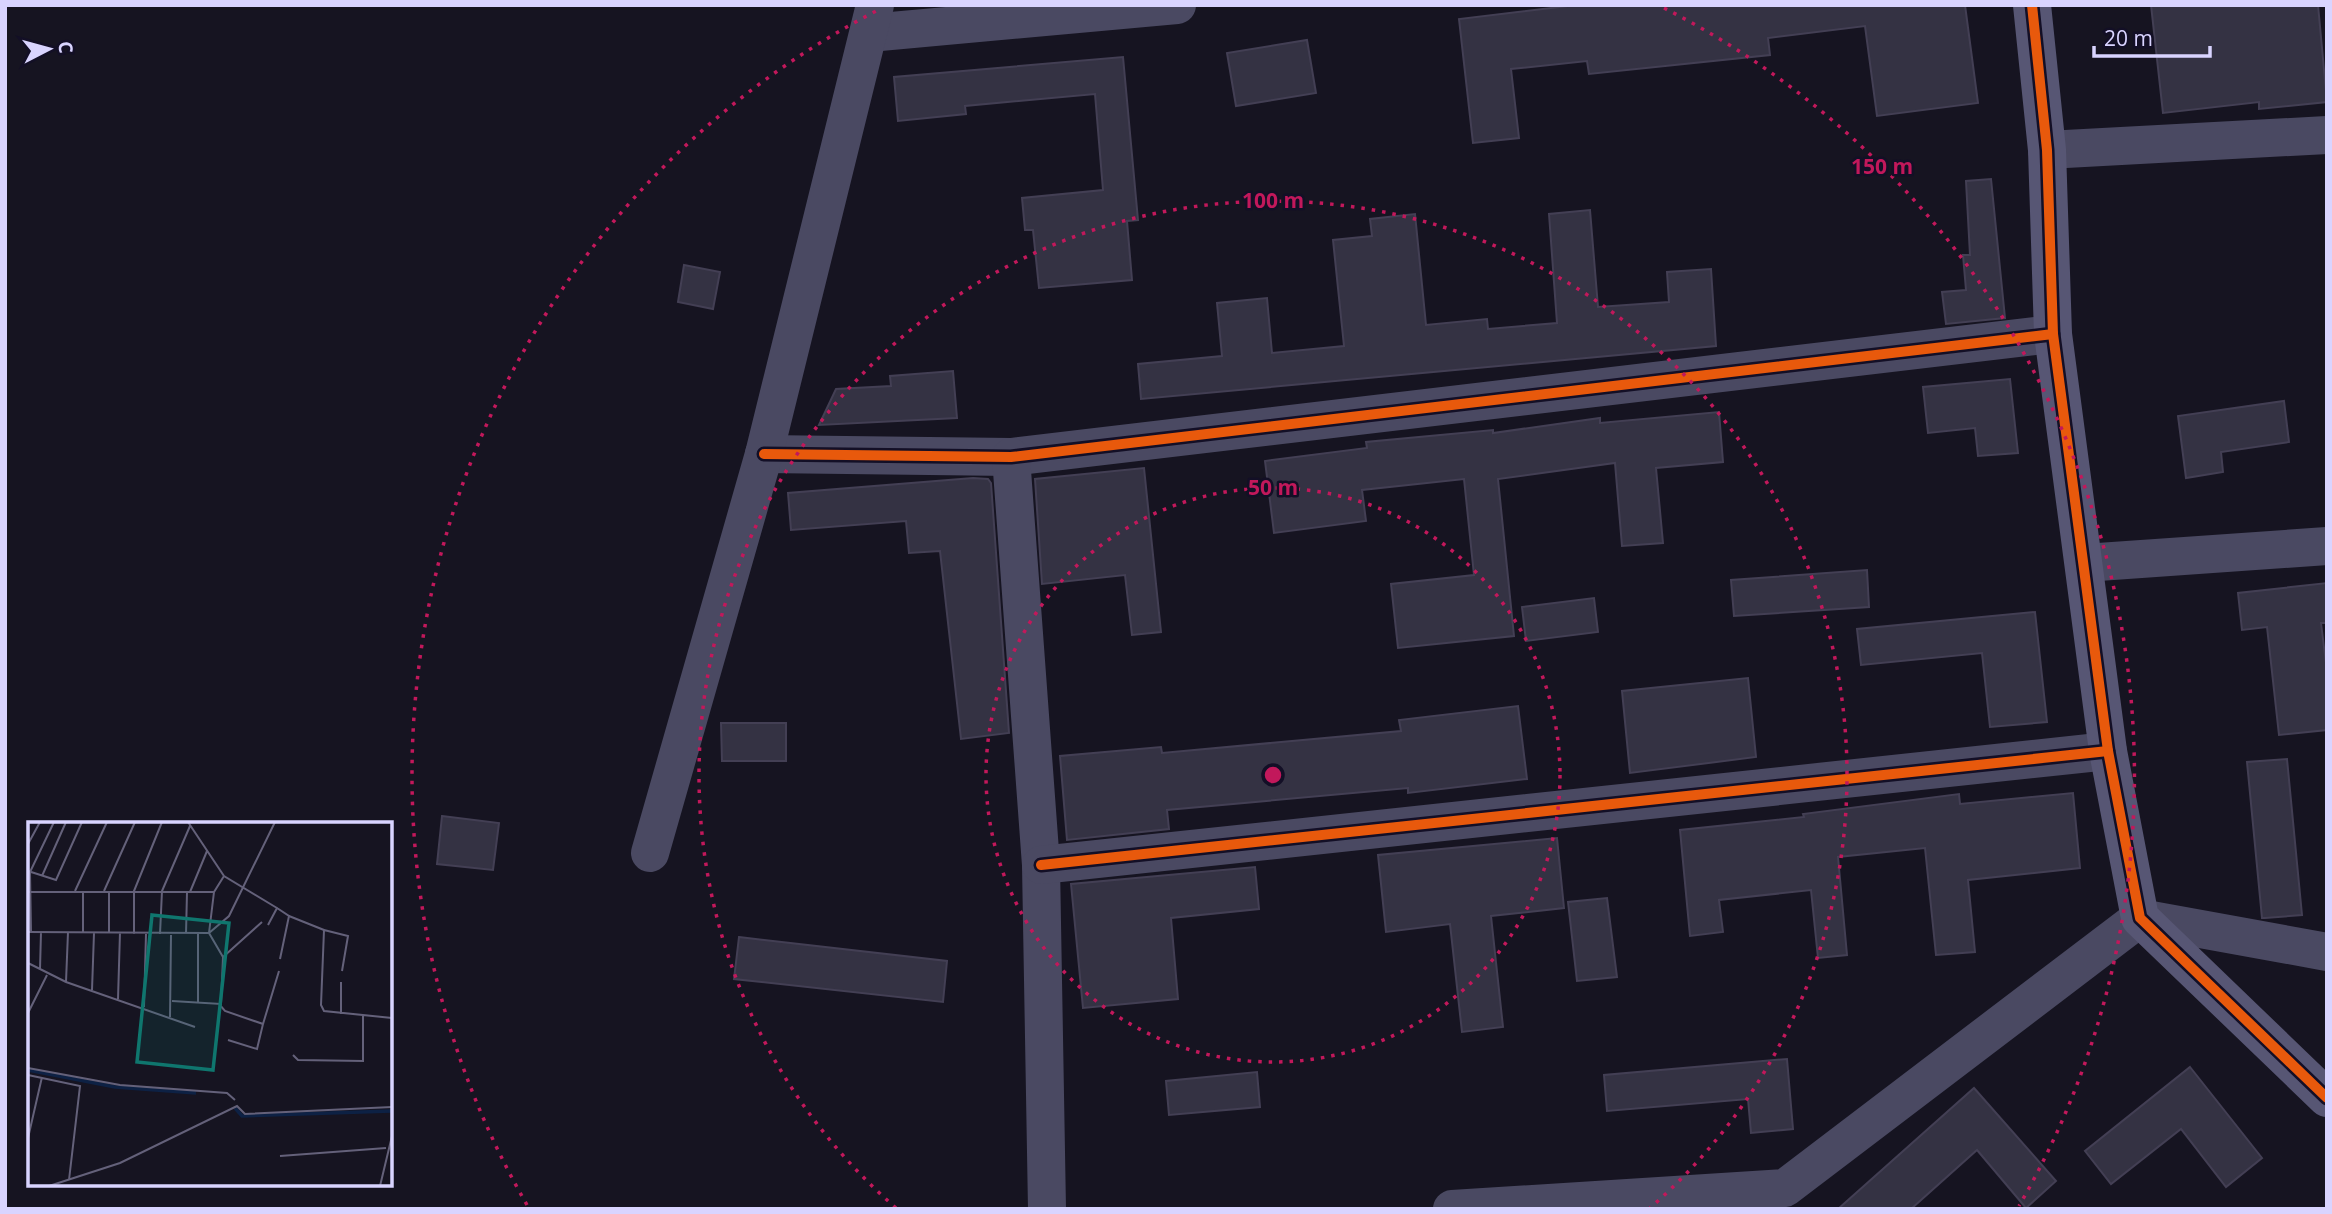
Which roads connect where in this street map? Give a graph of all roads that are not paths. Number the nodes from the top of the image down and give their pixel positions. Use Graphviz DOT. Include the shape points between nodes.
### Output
graph roads {
  1 [pos="1177,5"];
  2 [pos="2032,5"];
  3 [pos="872,19"];
  4 [pos="2327,135"];
  5 [pos="2047,150"];
  6 [pos="2053,334"];
  7 [pos="764,454"];
  8 [pos="1011,457"];
  9 [pos="2327,546"];
  10 [pos="2084,563"];
  11 [pos="2108,751"];
  12 [pos="650,853"];
  13 [pos="1041,865"];
  14 [pos="2140,918"];
  15 [pos="2327,952"];
  16 [pos="2327,1098"];
  17 [pos="1794,1198"];
  18 [pos="1042,1207"];
  19 [pos="1452,1209"];
  1 -- 3 [label="street"];
  2 -- 5 [label="street"];
  3 -- 7 [label="street"];
  4 -- 5 [label="street"];
  5 -- 6 [label="street"];
  6 -- 8 [label="street"];
  6 -- 10 [label="street"];
  7 -- 8 [label="street"];
  7 -- 12 [label="street"];
  8 -- 13 [label="street"];
  9 -- 10 [label="street"];
  10 -- 11 [label="street"];
  11 -- 13 [label="street"];
  11 -- 14 [label="street"];
  13 -- 18 [label="street"];
  14 -- 15 [label="street"];
  14 -- 16 [label="street"];
  14 -- 17 [label="street"];
  17 -- 19 [label="street"];
}
